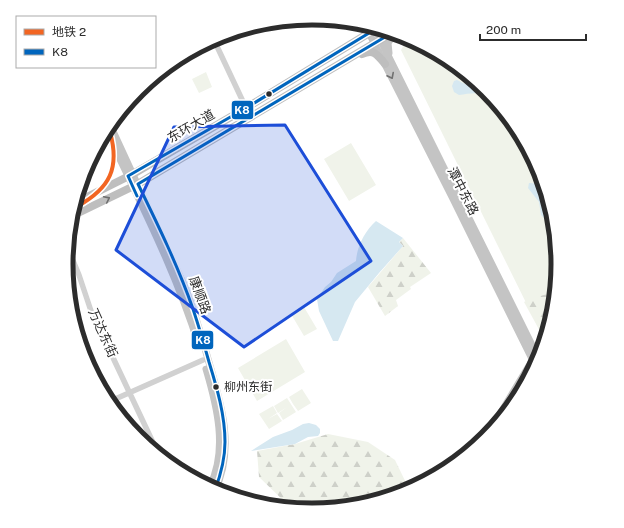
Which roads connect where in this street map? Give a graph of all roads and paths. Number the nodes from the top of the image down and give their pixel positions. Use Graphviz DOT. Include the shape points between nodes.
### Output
graph roads {
  1 [pos="368,32"];
  2 [pos="372,33"];
  3 [pos="385,37"];
  4 [pos="391,39"];
  5 [pos="377,41"];
  6 [pos="216,45"];
  7 [pos="351,57"];
  8 [pos="388,62"];
  9 [pos="246,108"];
  10 [pos="113,131"];
  11 [pos="109,137"];
  12 [pos="130,175"];
  13 [pos="135,185"];
  14 [pos="82,200"];
  15 [pos="79,213"];
  16 [pos="73,262"];
  17 [pos="534,353"];
  18 [pos="203,360"];
  19 [pos="130,392"];
  20 [pos="115,399"];
  21 [pos="154,444"];
  22 [pos="212,481"];
  23 [pos="218,483"];
  1 -- 9 [label="highway, 东环大道" via="352,44"];
  2 -- 5 [label="main road, 潭中东路"];
  3 -- 5 [label="highway, 东环大道"];
  4 -- 8 [label="main road" via="388,43"];
  5 -- 7 [label="highway, 东环大道"];
  5 -- 8 [label="main road, 潭中东路"];
  6 -- 9 [label="street"];
  7 -- 8 [label="highway" via="372,52"];
  7 -- 13 [label="highway, 东环大道"];
  8 -- 17 [label="main road, 潭中东路" via="453,199"];
  9 -- 12 [label="highway, 东环大道"];
  10 -- 12 [label="main road"];
  11 -- 12 [label="main road"];
  12 -- 13 [label="main road"];
  12 -- 14 [label="highway, 东环大道"];
  15 -- 13 [label="highway, 东环大道, one-way"];
  13 -- 18 [label="main road, 康顺路" via="190,317"];
  13 -- 23 [label="main road, 康顺路" via="173,260 191,303 216,386 226,444"];
  16 -- 19 [label="street, 万达东街" via="91,310"];
  18 -- 19 [label="street"];
  18 -- 22 [label="main road, 康顺路" via="219,427 218,465"];
  19 -- 20 [label="street"];
  19 -- 21 [label="street, 万达东街"];
}
